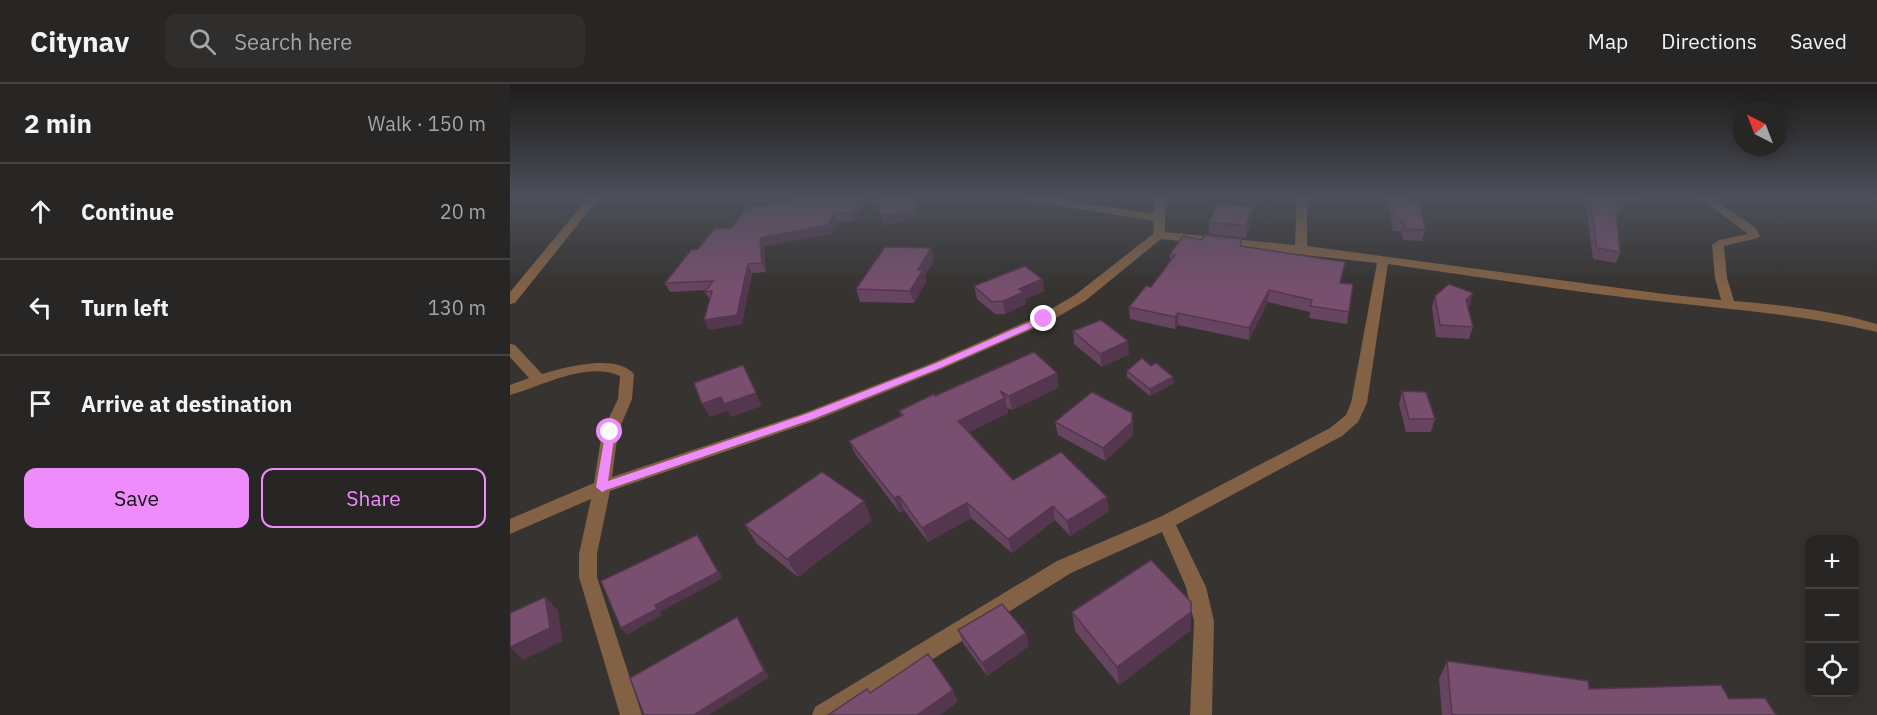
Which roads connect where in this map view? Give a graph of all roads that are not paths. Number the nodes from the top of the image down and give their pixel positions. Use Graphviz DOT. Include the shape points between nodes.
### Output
graph roads {
  1 [pos="570,227"];
  2 [pos="1159,227"];
  3 [pos="1301,227"];
  4 [pos="1748,227"];
  5 [pos="1159,234"];
  6 [pos="1301,249"];
  7 [pos="1383,260"];
  8 [pos="510,300"];
  9 [pos="1729,304"];
  10 [pos="1877,328"];
  11 [pos="510,348"];
  12 [pos="539,380"];
  13 [pos="510,390"];
  14 [pos="602,487"];
  15 [pos="1166,522"];
  16 [pos="510,527"];
  17 [pos="631,715"];
  18 [pos="823,715"];
  19 [pos="1201,715"];
  1 -- 8 [label="street"];
  2 -- 5 [label="street"];
  3 -- 6 [label="street"];
  4 -- 9 [label="street" via="1754,236 1718,245 1721,278"];
  5 -- 6 [label="street"];
  5 -- 14 [label="street" via="1080,298 1044,319 809,417"];
  6 -- 7 [label="street"];
  7 -- 9 [label="street"];
  7 -- 15 [label="street" via="1359,403 1353,418 1336,432"];
  9 -- 10 [label="street" via="1781,309"];
  11 -- 12 [label="street"];
  12 -- 13 [label="street"];
  12 -- 14 [label="street" via="592,368 618,367 627,374 624,399 610,432"];
  14 -- 16 [label="street"];
  14 -- 17 [label="street" via="588,554 588,577"];
  15 -- 18 [label="street" via="1064,567"];
  15 -- 19 [label="street" via="1197,587 1204,621"];
}
